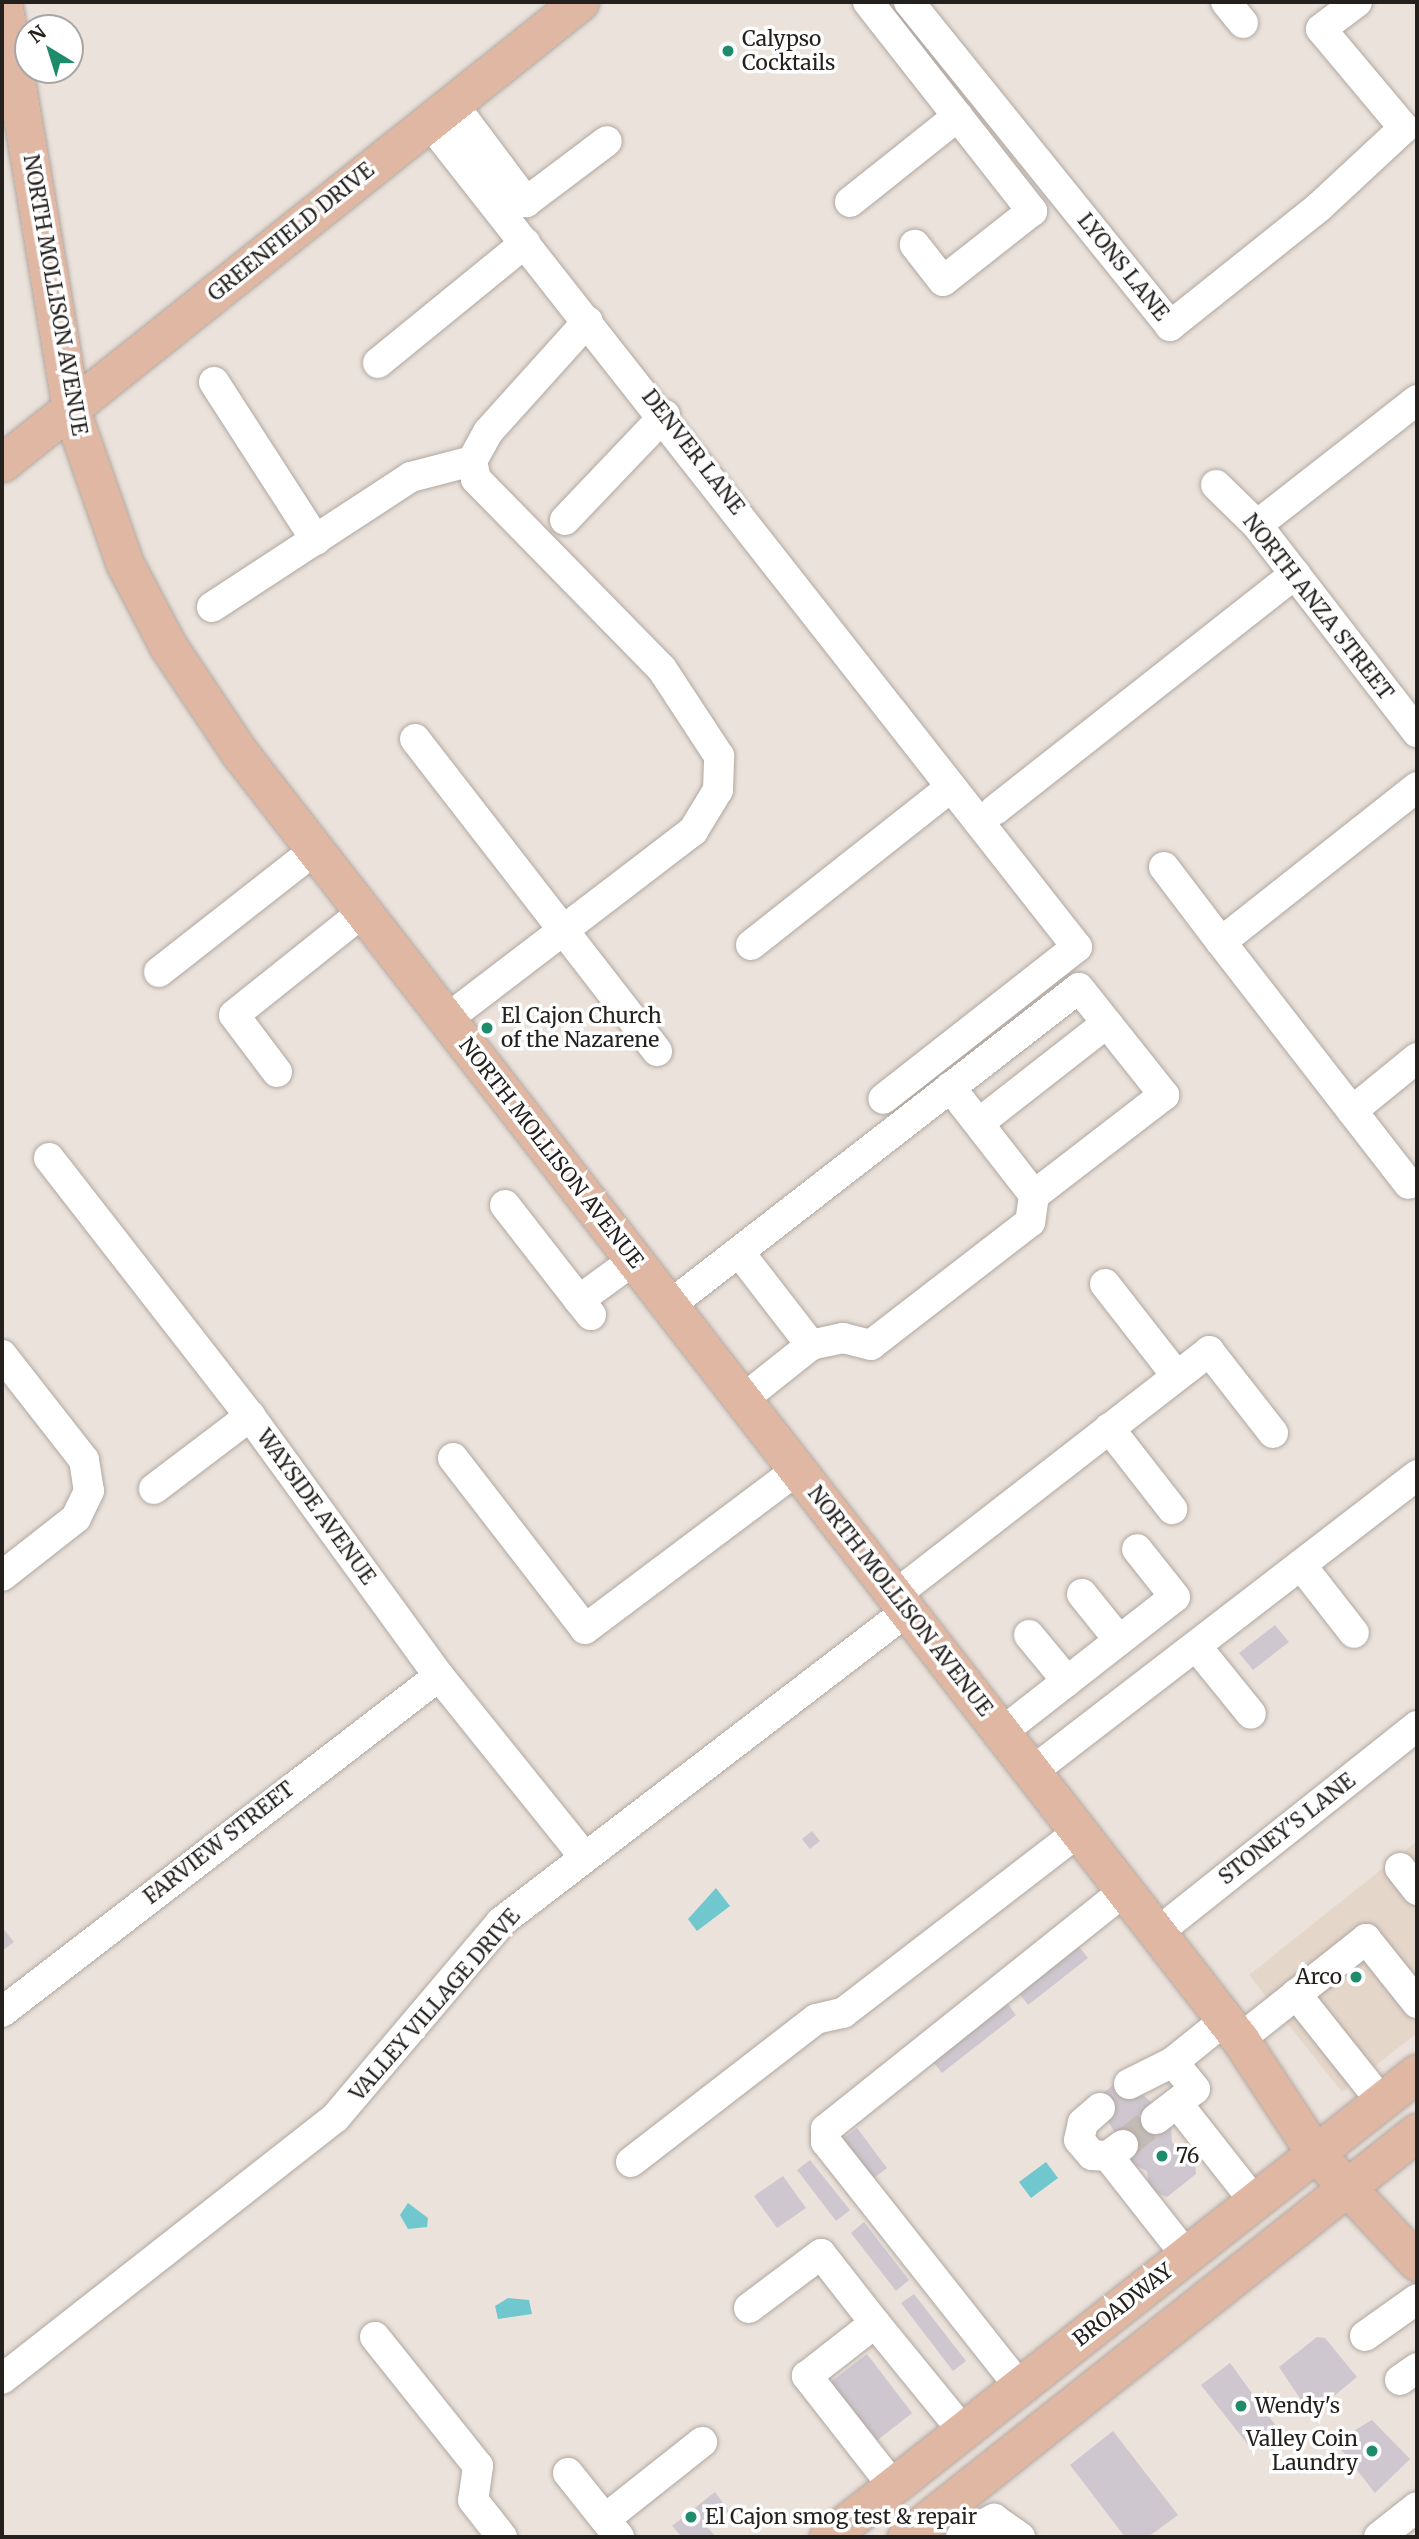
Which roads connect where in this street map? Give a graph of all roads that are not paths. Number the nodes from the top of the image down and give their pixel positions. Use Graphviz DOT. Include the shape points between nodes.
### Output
graph roads {
  1 [pos="3,2"];
  2 [pos="580,2"];
  3 [pos="869,2"];
  4 [pos="909,2"];
  5 [pos="1357,2"];
  6 [pos="441,112"];
  7 [pos="958,116"];
  8 [pos="607,141"];
  9 [pos="850,202"];
  10 [pos="525,243"];
  11 [pos="915,245"];
  12 [pos="588,321"];
  13 [pos="378,363"];
  14 [pos="214,382"];
  15 [pos="1417,400"];
  16 [pos="71,410"];
  17 [pos="665,415"];
  18 [pos="472,461"];
  19 [pos="2,463"];
  20 [pos="1216,485"];
  21 [pos="565,520"];
  22 [pos="1256,525"];
  23 [pos="316,540"];
  24 [pos="1294,574"];
  25 [pos="212,607"];
  26 [pos="1417,733"];
  27 [pos="415,739"];
  28 [pos="951,787"];
  29 [pos="1417,787"];
  30 [pos="995,810"];
  31 [pos="316,849"];
  32 [pos="1164,867"];
  33 [pos="363,912"];
  34 [pos="562,930"];
  35 [pos="1221,942"];
  36 [pos="751,945"];
  37 [pos="159,972"];
  38 [pos="447,1019"];
  39 [pos="1107,1023"];
  40 [pos="657,1051"];
  41 [pos="1417,1058"];
  42 [pos="277,1072"];
  43 [pos="950,1087"];
  44 [pos="883,1099"];
  45 [pos="1352,1111"];
  46 [pos="979,1124"];
  47 [pos="49,1158"];
  48 [pos="1409,1184"];
  49 [pos="1034,1195"];
  50 [pos="505,1205"];
  51 [pos="739,1252"];
  52 [pos="634,1260"];
  53 [pos="1105,1284"];
  54 [pos="670,1305"];
  55 [pos="811,1345"];
  56 [pos="2,1355"];
  57 [pos="1177,1376"];
  58 [pos="743,1399"];
  59 [pos="250,1416"];
  60 [pos="1109,1428"];
  61 [pos="1273,1433"];
  62 [pos="453,1458"];
  63 [pos="797,1470"];
  64 [pos="1417,1475"];
  65 [pos="154,1489"];
  66 [pos="1172,1509"];
  67 [pos="1137,1549"];
  68 [pos="1301,1565"];
  69 [pos="2,1576"];
  70 [pos="1082,1594"];
  71 [pos="901,1603"];
  72 [pos="1354,1633"];
  73 [pos="1029,1635"];
  74 [pos="1119,1640"];
  75 [pos="1196,1646"];
  76 [pos="439,1676"];
  77 [pos="1067,1681"];
  78 [pos="1251,1714"];
  79 [pos="1417,1726"];
  80 [pos="1002,1732"];
  81 [pos="1033,1772"];
  82 [pos="1079,1831"];
  83 [pos="583,1855"];
  84 [pos="1125,1890"];
  85 [pos="1158,1932"];
  86 [pos="1296,1994"];
  87 [pos="1417,2003"];
  88 [pos="2,2012"];
  89 [pos="1233,2029"];
  90 [pos="1173,2062"];
  91 [pos="1417,2073"];
  92 [pos="1129,2084"];
  93 [pos="1381,2101"];
  94 [pos="1100,2108"];
  95 [pos="1417,2132"];
  96 [pos="1315,2153"];
  97 [pos="631,2162"];
  98 [pos="1344,2190"];
  99 [pos="1254,2201"];
  100 [pos="1186,2255"];
  101 [pos="1417,2262"];
  102 [pos="1417,2286"];
  103 [pos="1417,2299"];
  104 [pos="749,2308"];
  105 [pos="875,2323"];
  106 [pos="1365,2336"];
  107 [pos="375,2337"];
  108 [pos="2,2379"];
  109 [pos="1019,2386"];
  110 [pos="963,2431"];
  111 [pos="702,2442"];
  112 [pos="568,2473"];
  113 [pos="893,2486"];
  114 [pos="1417,2507"];
  115 [pos="612,2528"];
  116 [pos="502,2537"];
  117 [pos="828,2537"];
  118 [pos="906,2537"];
  119 [pos="961,2537"];
  120 [pos="1020,2537"];
  121 [pos="1379,2537"];
  1 -- 16 [label="main road, NORTH MOLLISON AVENUE"];
  2 -- 6 [label="main road, GREENFIELD DRIVE"];
  3 -- 7 [label="street"];
  4 -- 5 [label="street, LYONS LANE" via="1170,326 1319,208 1404,128 1321,29"];
  6 -- 8 [label="street" via="526,202"];
  6 -- 10 [label="street, DENVER LANE"];
  6 -- 16 [label="main road, GREENFIELD DRIVE"];
  7 -- 9 [label="street"];
  7 -- 11 [label="street" via="1032,211 943,281"];
  10 -- 12 [label="street, DENVER LANE"];
  10 -- 13 [label="street"];
  12 -- 17 [label="street, DENVER LANE"];
  12 -- 18 [label="street" via="488,432"];
  14 -- 23 [label="street"];
  15 -- 22 [label="street"];
  16 -- 19 [label="main road, GREENFIELD DRIVE"];
  16 -- 31 [label="main road, NORTH MOLLISON AVENUE" via="125,564 168,646"];
  17 -- 21 [label="street"];
  17 -- 28 [label="street, DENVER LANE"];
  18 -- 23 [label="street" via="411,477"];
  18 -- 34 [label="street" via="477,479 662,668 719,756 718,790 693,831"];
  20 -- 22 [label="street, NORTH ANZA STREET"];
  22 -- 24 [label="street, NORTH ANZA STREET"];
  23 -- 25 [label="street"];
  24 -- 26 [label="street, NORTH ANZA STREET"];
  24 -- 30 [label="street"];
  27 -- 34 [label="street"];
  28 -- 36 [label="street"];
  28 -- 44 [label="street, DENVER LANE" via="1077,947"];
  29 -- 35 [label="street"];
  31 -- 33 [label="main road, NORTH MOLLISON AVENUE"];
  31 -- 37 [label="street"];
  32 -- 35 [label="street"];
  33 -- 38 [label="main road, NORTH MOLLISON AVENUE"];
  33 -- 42 [label="street" via="234,1015"];
  34 -- 38 [label="street"];
  34 -- 40 [label="street"];
  35 -- 45 [label="street"];
  38 -- 52 [label="main road, NORTH MOLLISON AVENUE"];
  39 -- 43 [label="street" via="1080,988"];
  39 -- 46 [label="street"];
  39 -- 49 [label="street" via="1164,1095"];
  41 -- 45 [label="street"];
  43 -- 46 [label="street"];
  43 -- 51 [label="street"];
  45 -- 48 [label="street"];
  46 -- 49 [label="street"];
  47 -- 59 [label="street, WAYSIDE AVENUE"];
  49 -- 55 [label="street" via="1030,1222 871,1345 843,1338"];
  50 -- 52 [label="street" via="585,1307"];
  51 -- 54 [label="street"];
  51 -- 55 [label="street"];
  52 -- 54 [label="main road, NORTH MOLLISON AVENUE"];
  53 -- 57 [label="street"];
  54 -- 58 [label="main road, NORTH MOLLISON AVENUE"];
  55 -- 58 [label="street"];
  56 -- 69 [label="street" via="84,1460 89,1491 76,1518"];
  57 -- 60 [label="street, VALLEY VILLAGE DRIVE"];
  57 -- 61 [label="street, VALLEY VILLAGE DRIVE" via="1209,1351"];
  58 -- 63 [label="main road, NORTH MOLLISON AVENUE"];
  59 -- 65 [label="street"];
  59 -- 76 [label="street, WAYSIDE AVENUE"];
  60 -- 66 [label="street"];
  60 -- 71 [label="street, VALLEY VILLAGE DRIVE"];
  62 -- 63 [label="street" via="585,1629"];
  63 -- 71 [label="main road, NORTH MOLLISON AVENUE"];
  64 -- 68 [label="street"];
  67 -- 74 [label="street" via="1175,1597"];
  68 -- 72 [label="street"];
  68 -- 75 [label="street"];
  70 -- 74 [label="street"];
  71 -- 80 [label="main road, NORTH MOLLISON AVENUE"];
  71 -- 83 [label="street, VALLEY VILLAGE DRIVE"];
  73 -- 77 [label="street"];
  74 -- 77 [label="street"];
  75 -- 78 [label="street"];
  75 -- 81 [label="street"];
  76 -- 83 [label="street, WAYSIDE AVENUE"];
  76 -- 88 [label="street, FARVIEW STREET"];
  77 -- 80 [label="street"];
  79 -- 85 [label="street, STONEY'S LANE"];
  80 -- 81 [label="main road, NORTH MOLLISON AVENUE"];
  81 -- 82 [label="main road, NORTH MOLLISON AVENUE"];
  82 -- 84 [label="main road, NORTH MOLLISON AVENUE"];
  82 -- 97 [label="street" via="843,2012 816,2019"];
  83 -- 108 [label="street, VALLEY VILLAGE DRIVE" via="501,1922 335,2118"];
  84 -- 85 [label="main road, NORTH MOLLISON AVENUE"];
  84 -- 109 [label="street" via="826,2129 826,2142"];
  85 -- 89 [label="main road, NORTH MOLLISON AVENUE"];
  86 -- 87 [label="street" via="1366,1939"];
  86 -- 89 [label="street"];
  86 -- 93 [label="street"];
  89 -- 90 [label="street"];
  89 -- 96 [label="main road, NORTH MOLLISON AVENUE"];
  90 -- 92 [label="street"];
  90 -- 99 [label="street" via="1195,2089 1166,2111"];
  91 -- 93 [label="main road, BROADWAY"];
  93 -- 96 [label="main road, BROADWAY"];
  94 -- 100 [label="street" via="1083,2123 1079,2140 1092,2155 1116,2150"];
  95 -- 98 [label="main road"];
  96 -- 98 [label="main road, NORTH MOLLISON AVENUE"];
  96 -- 99 [label="main road, BROADWAY"];
  98 -- 101 [label="main road, NORTH MOLLISON AVENUE" via="1366,2201"];
  98 -- 102 [label="main road, NORTH MOLLISON AVENUE" via="1349,2214"];
  98 -- 118 [label="main road"];
  99 -- 100 [label="main road, BROADWAY"];
  100 -- 109 [label="main road, BROADWAY"];
  103 -- 106 [label="street"];
  104 -- 105 [label="street" via="821,2254"];
  105 -- 110 [label="street"];
  105 -- 113 [label="street" via="807,2376"];
  107 -- 116 [label="street" via="478,2466 473,2500"];
  109 -- 110 [label="main road, BROADWAY"];
  110 -- 113 [label="main road, BROADWAY"];
  111 -- 115 [label="street"];
  112 -- 115 [label="street"];
  113 -- 117 [label="main road, BROADWAY"];
  114 -- 121 [label="street"];
  119 -- 120 [label="street" via="994,2519"];
}
